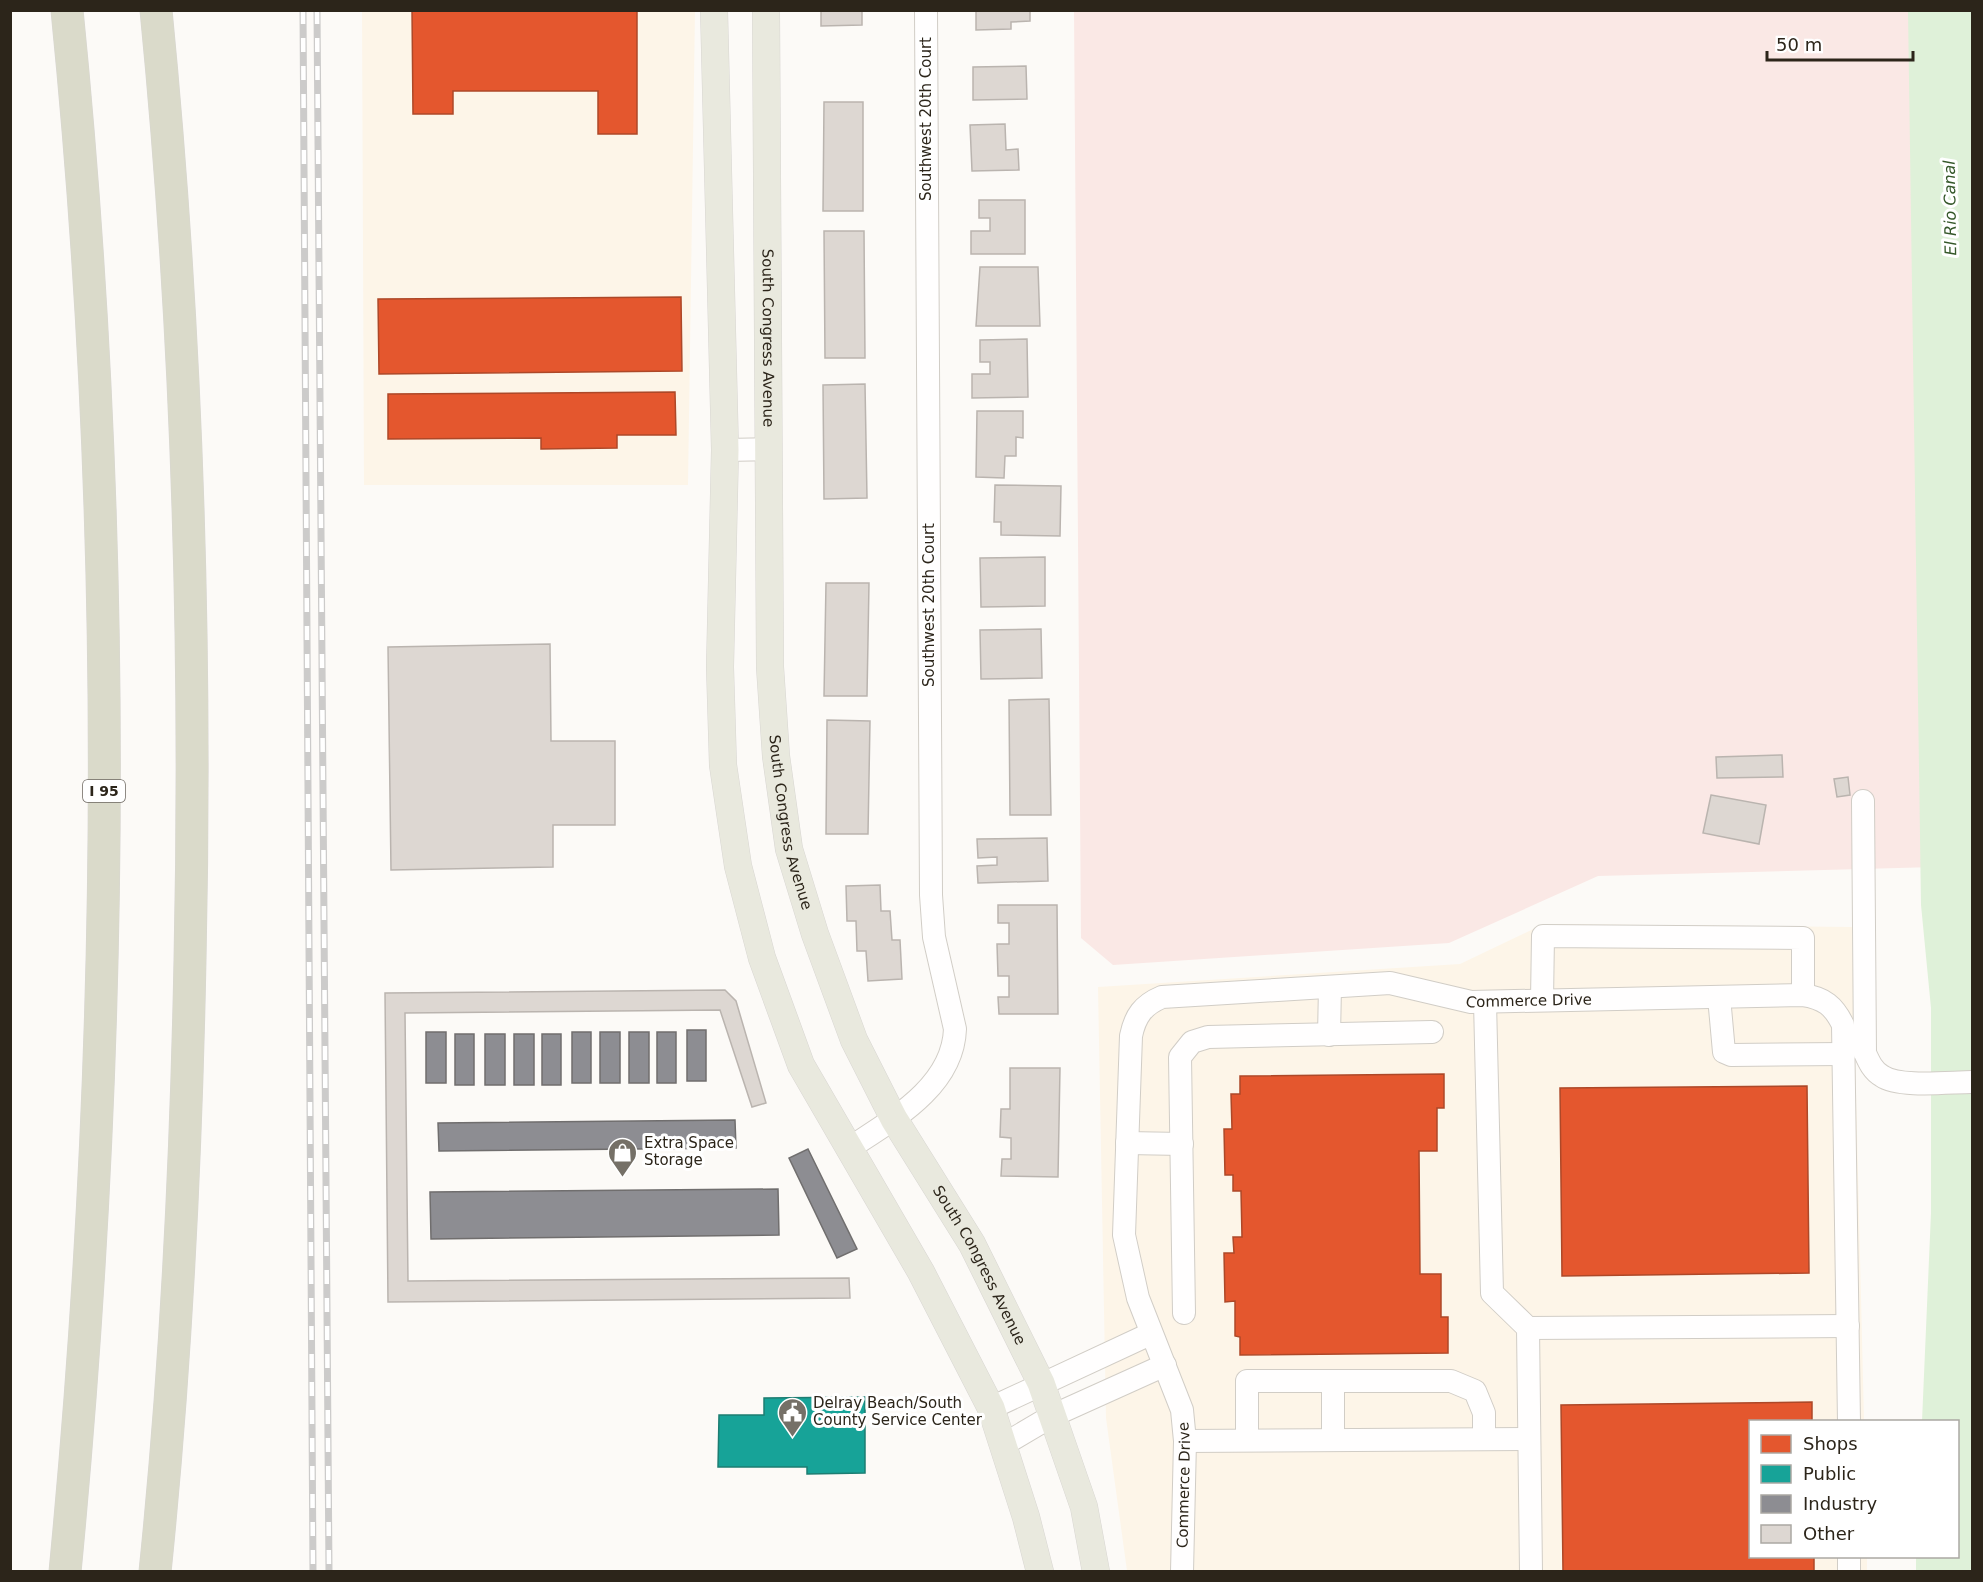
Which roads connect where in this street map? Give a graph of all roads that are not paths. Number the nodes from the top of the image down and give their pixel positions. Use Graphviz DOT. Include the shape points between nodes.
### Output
graph roads {
  1 [pos="67,10"];
  2 [pos="156,10"];
  3 [pos="714,10"];
  4 [pos="766,10"];
  5 [pos="926,10"];
  6 [pos="771,449"];
  7 [pos="725,450"];
  8 [pos="1863,801"];
  9 [pos="1330,987"];
  10 [pos="1803,995"];
  11 [pos="1719,997"];
  12 [pos="1542,1000"];
  13 [pos="1485,1002"];
  14 [pos="1432,1032"];
  15 [pos="1329,1035"];
  16 [pos="1844,1054"];
  17 [pos="1972,1082"];
  18 [pos="894,1119"];
  19 [pos="1127,1143"];
  20 [pos="1182,1144"];
  21 [pos="848,1149"];
  22 [pos="1184,1312"];
  23 [pos="1848,1326"];
  24 [pos="1528,1328"];
  25 [pos="1150,1334"];
  26 [pos="1165,1365"];
  27 [pos="1333,1381"];
  28 [pos="1041,1383"];
  29 [pos="991,1408"];
  30 [pos="1052,1416"];
  31 [pos="1849,1420"];
  32 [pos="1484,1439"];
  33 [pos="1529,1439"];
  34 [pos="1247,1440"];
  35 [pos="1333,1440"];
  36 [pos="1185,1441"];
  37 [pos="1003,1445"];
  38 [pos="65,1572"];
  39 [pos="154,1572"];
  40 [pos="1040,1572"];
  41 [pos="1096,1572"];
  42 [pos="1182,1572"];
  43 [pos="1531,1572"];
  1 -- 38 [label="highway, I 95" via="97,445 105,764 94,1178"];
  2 -- 39 [label="highway" via="183,371 193,801 183,1193"];
  3 -- 7 [label="main road"];
  4 -- 6 [label="main road, South Congress Avenue"];
  5 -- 18 [label="street, Southwest 20th Court" via="931,895 934,937 955,1029 952,1051 943,1072"];
  6 -- 7 [label="street"];
  6 -- 18 [label="main road, South Congress Avenue" via="770,667 776,756 789,849 854,1040"];
  7 -- 21 [label="main road" via="720,689 723,765 738,866 762,958 801,1065"];
  8 -- 17 [label="street" via="1865,1053 1880,1076 1893,1082"];
  9 -- 13 [label="street, Commerce Drive" via="1390,983 1456,1000"];
  9 -- 15 [label="street"];
  9 -- 19 [label="street, Commerce Drive" via="1162,997 1150,1002 1136,1017 1131,1036"];
  10 -- 11 [label="street, Commerce Drive"];
  10 -- 12 [label="street" via="1803,938 1543,936"];
  10 -- 16 [label="street, Commerce Drive" via="1828,1003 1838,1013 1843,1025"];
  11 -- 12 [label="street, Commerce Drive"];
  11 -- 16 [label="street" via="1724,1052"];
  12 -- 13 [label="street, Commerce Drive"];
  13 -- 24 [label="street" via="1492,1293"];
  14 -- 15 [label="street"];
  15 -- 20 [label="street" via="1208,1037 1192,1042 1180,1057"];
  16 -- 23 [label="street, Commerce Drive"];
  18 -- 21 [label="street, Southwest 20th Court"];
  18 -- 28 [label="main road, South Congress Avenue" via="972,1244"];
  19 -- 20 [label="street"];
  19 -- 25 [label="street, Commerce Drive" via="1124,1234"];
  20 -- 22 [label="street"];
  21 -- 29 [label="main road" via="921,1272"];
  23 -- 24 [label="street"];
  23 -- 31 [label="street, Commerce Drive"];
  24 -- 33 [label="street"];
  25 -- 26 [label="street, Commerce Drive"];
  25 -- 28 [label="street"];
  26 -- 30 [label="street"];
  26 -- 36 [label="street, Commerce Drive" via="1180,1403"];
  27 -- 32 [label="street" via="1451,1381 1475,1390 1484,1413"];
  27 -- 34 [label="street" via="1247,1381"];
  27 -- 35 [label="street"];
  28 -- 29 [label="street"];
  28 -- 30 [label="main road, South Congress Avenue"];
  29 -- 37 [label="main road"];
  30 -- 37 [label="street"];
  30 -- 41 [label="main road, South Congress Avenue" via="1084,1507"];
  32 -- 33 [label="street"];
  32 -- 35 [label="street"];
  33 -- 43 [label="street"];
  34 -- 35 [label="street"];
  34 -- 36 [label="street"];
  36 -- 42 [label="street, Commerce Drive"];
  37 -- 40 [label="main road"];
}
